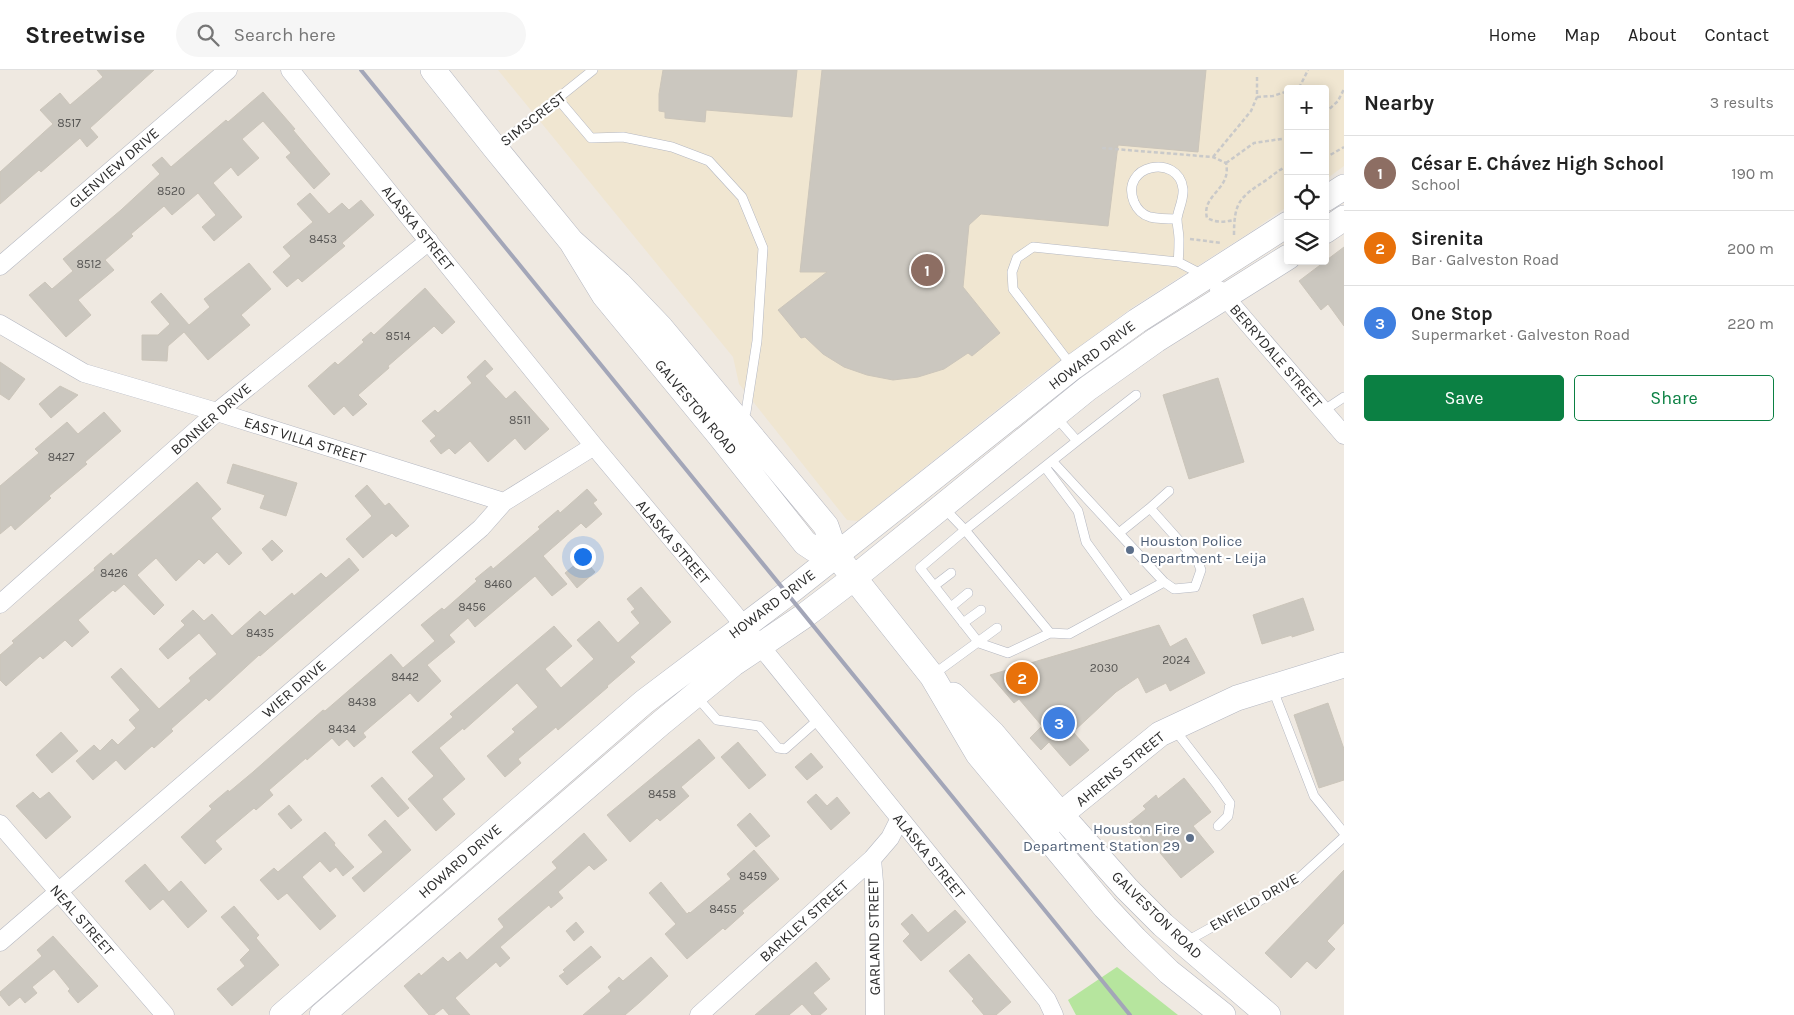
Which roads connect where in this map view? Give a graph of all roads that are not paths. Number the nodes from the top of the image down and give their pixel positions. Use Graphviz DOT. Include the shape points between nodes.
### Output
graph roads {
  1 [pos="228,70"];
  2 [pos="290,70"];
  3 [pos="434,70"];
  4 [pos="593,70"];
  5 [pos="558,99"];
  6 [pos="495,148"];
  7 [pos="1344,187"];
  8 [pos="1329,196"];
  9 [pos="1344,218"];
  10 [pos="1177,220"];
  11 [pos="1284,226"];
  12 [pos="1329,228"];
  13 [pos="429,241"];
  14 [pos="1284,259"];
  15 [pos="1178,262"];
  16 [pos="0,266"];
  17 [pos="1208,277"];
  18 [pos="1224,296"];
  19 [pos="0,324"];
  20 [pos="672,360"];
  21 [pos="1073,367"];
  22 [pos="1038,395"];
  23 [pos="1136,395"];
  24 [pos="1344,396"];
  25 [pos="1323,411"];
  26 [pos="217,412"];
  27 [pos="1054,416"];
  28 [pos="738,419"];
  29 [pos="1344,435"];
  30 [pos="1077,441"];
  31 [pos="594,446"];
  32 [pos="1049,465"];
  33 [pos="1169,491"];
  34 [pos="504,502"];
  35 [pos="942,506"];
  36 [pos="1150,508"];
  37 [pos="965,530"];
  38 [pos="1119,533"];
  39 [pos="836,555"];
  40 [pos="951,573"];
  41 [pos="854,578"];
  42 [pos="1164,582"];
  43 [pos="934,586"];
  44 [pos="968,592"];
  45 [pos="1129,601"];
  46 [pos="0,604"];
  47 [pos="951,607"];
  48 [pos="981,610"];
  49 [pos="964,623"];
  50 [pos="744,626"];
  51 [pos="997,628"];
  52 [pos="1050,633"];
  53 [pos="979,643"];
  54 [pos="760,646"];
  55 [pos="1344,665"];
  56 [pos="932,676"];
  57 [pos="1272,687"];
  58 [pos="696,696"];
  59 [pos="819,720"];
  60 [pos="1173,728"];
  61 [pos="1062,816"];
  62 [pos="899,820"];
  63 [pos="0,824"];
  64 [pos="1218,826"];
  65 [pos="1041,830"];
  66 [pos="1344,833"];
  67 [pos="1344,837"];
  68 [pos="872,859"];
  69 [pos="1127,888"];
  70 [pos="58,891"];
  71 [pos="416,899"];
  72 [pos="1105,907"];
  73 [pos="434,919"];
  74 [pos="0,942"];
  75 [pos="1183,943"];
  76 [pos="1216,971"];
  77 [pos="165,1015"];
  78 [pos="282,1015"];
  79 [pos="322,1015"];
  80 [pos="699,1015"];
  81 [pos="876,1015"];
  82 [pos="1054,1015"];
  83 [pos="1222,1015"];
  84 [pos="1268,1015"];
  85 [pos="1280,1015"];
  1 -- 16 [label="street, GLENVIEW DRIVE"];
  2 -- 13 [label="street, ALASKA STREET"];
  3 -- 6 [label="main road, GALVESTON ROAD"];
  4 -- 5 [label="lane, SIMSCREST"];
  5 -- 6 [label="lane, SIMSCREST"];
  5 -- 28 [label="lane" via="591,138 623,137 672,147 709,161 742,198 764,248 757,341 746,412"];
  6 -- 20 [label="main road, GALVESTON ROAD" via="571,241 661,328"];
  7 -- 8 [label="main road"];
  9 -- 12 [label="main road"];
  10 -- 10 [label="lane" via="1183,190 1178,177 1167,168 1152,167 1141,172 1134,180 1131,195 1136,208 1148,217"];
  10 -- 15 [label="lane"];
  11 -- 17 [label="main road, HOWARD DRIVE" via="1239,249"];
  13 -- 26 [label="street, BONNER DRIVE"];
  13 -- 31 [label="street, ALASKA STREET"];
  14 -- 18 [label="main road, HOWARD DRIVE"];
  15 -- 17 [label="lane"];
  15 -- 21 [label="lane" via="1034,247 1016,258 1012,272 1013,289"];
  17 -- 18 [label="street, BERRYDALE STREET"];
  17 -- 21 [label="main road, HOWARD DRIVE" via="1137,321"];
  18 -- 25 [label="street, BERRYDALE STREET"];
  18 -- 27 [label="main road, HOWARD DRIVE" via="1087,388"];
  19 -- 26 [label="street, EAST VILLA STREET" via="84,373"];
  20 -- 28 [label="main road, GALVESTON ROAD"];
  20 -- 39 [label="main road, GALVESTON ROAD" via="720,436 805,543"];
  21 -- 22 [label="main road, HOWARD DRIVE"];
  22 -- 27 [label="main road"];
  22 -- 39 [label="main road, HOWARD DRIVE"];
  23 -- 30 [label="lane"];
  24 -- 25 [label="lane"];
  25 -- 29 [label="street, BERRYDALE STREET"];
  26 -- 34 [label="street, EAST VILLA STREET"];
  26 -- 46 [label="street, BONNER DRIVE"];
  27 -- 30 [label="lane"];
  27 -- 35 [label="main road, HOWARD DRIVE"];
  28 -- 39 [label="main road, GALVESTON ROAD" via="826,526"];
  30 -- 32 [label="lane"];
  31 -- 34 [label="street, WIER DRIVE"];
  31 -- 50 [label="street, ALASKA STREET"];
  32 -- 37 [label="lane"];
  32 -- 38 [label="lane"];
  32 -- 45 [label="lane" via="1078,511 1086,542"];
  33 -- 36 [label="lane"];
  34 -- 70 [label="street, WIER DRIVE" via="481,528"];
  35 -- 37 [label="lane"];
  35 -- 41 [label="main road, HOWARD DRIVE"];
  36 -- 38 [label="lane"];
  36 -- 42 [label="lane" via="1198,562 1201,570 1195,587 1174,589"];
  37 -- 43 [label="lane" via="920,568"];
  37 -- 52 [label="lane" via="1009,589"];
  38 -- 42 [label="lane"];
  39 -- 41 [label="main road, GALVESTON ROAD"];
  39 -- 50 [label="main road, HOWARD DRIVE"];
  40 -- 43 [label="lane"];
  41 -- 54 [label="main road, HOWARD DRIVE"];
  41 -- 56 [label="main road, GALVESTON ROAD"];
  42 -- 45 [label="lane"];
  43 -- 47 [label="lane"];
  44 -- 47 [label="lane"];
  45 -- 52 [label="lane" via="1069,634"];
  47 -- 49 [label="lane"];
  48 -- 49 [label="lane"];
  49 -- 53 [label="lane"];
  50 -- 54 [label="street, ALASKA STREET"];
  50 -- 71 [label="main road, HOWARD DRIVE" via="644,702"];
  51 -- 53 [label="lane"];
  52 -- 53 [label="lane" via="1008,653"];
  53 -- 56 [label="lane"];
  54 -- 58 [label="main road, HOWARD DRIVE"];
  54 -- 59 [label="street, ALASKA STREET"];
  55 -- 57 [label="main road, AHRENS STREET"];
  56 -- 61 [label="main road, GALVESTON ROAD" via="994,734"];
  56 -- 65 [label="main road, GALVESTON ROAD" via="978,754"];
  57 -- 60 [label="main road, AHRENS STREET" via="1237,698"];
  57 -- 66 [label="lane" via="1314,796"];
  58 -- 59 [label="lane" via="717,720 759,726 778,748 785,750"];
  58 -- 73 [label="main road, HOWARD DRIVE"];
  59 -- 62 [label="street, ALASKA STREET"];
  60 -- 61 [label="main road, AHRENS STREET" via="1160,734"];
  60 -- 64 [label="lane" via="1230,803 1228,816"];
  61 -- 65 [label="main road, AHRENS STREET"];
  61 -- 69 [label="main road, GALVESTON ROAD"];
  62 -- 68 [label="street, BARKLEY STREET" via="890,838"];
  62 -- 82 [label="street, ALASKA STREET" via="1047,1000"];
  63 -- 70 [label="street, NEAL STREET"];
  65 -- 72 [label="main road, GALVESTON ROAD"];
  67 -- 75 [label="lane, ENFIELD DRIVE" via="1297,880"];
  68 -- 80 [label="street, BARKLEY STREET"];
  68 -- 81 [label="street, GARLAND STREET"];
  69 -- 72 [label="main road"];
  69 -- 75 [label="main road, GALVESTON ROAD"];
  70 -- 74 [label="street, WIER DRIVE"];
  70 -- 77 [label="street, NEAL STREET"];
  71 -- 73 [label="main road"];
  71 -- 78 [label="main road, HOWARD DRIVE"];
  72 -- 83 [label="main road, GALVESTON ROAD" via="1169,972"];
  73 -- 79 [label="main road, HOWARD DRIVE"];
  75 -- 76 [label="main road, GALVESTON ROAD"];
  76 -- 84 [label="main road, GALVESTON ROAD"];
  76 -- 85 [label="main road"];
}
